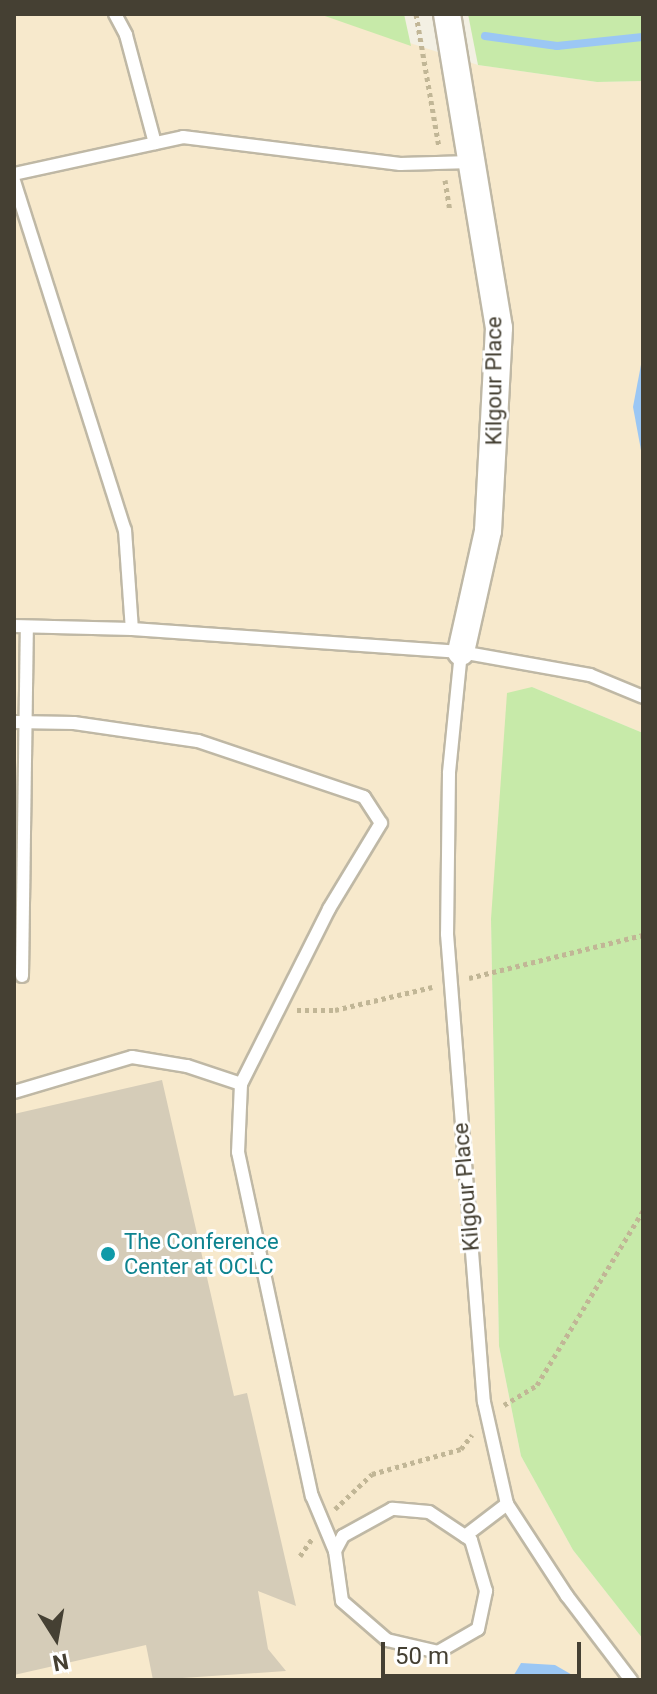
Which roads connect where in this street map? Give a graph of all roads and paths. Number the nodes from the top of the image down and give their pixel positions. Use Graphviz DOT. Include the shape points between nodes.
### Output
graph roads {
  1 [pos="115,14"];
  2 [pos="447,14"];
  3 [pos="155,143"];
  4 [pos="472,162"];
  5 [pos="14,174"];
  6 [pos="14,181"];
  7 [pos="20,627"];
  8 [pos="132,629"];
  9 [pos="461,652"];
  10 [pos="643,697"];
  11 [pos="19,722"];
  12 [pos="22,976"];
  13 [pos="241,1084"];
  14 [pos="14,1092"];
  15 [pos="507,1504"];
  16 [pos="465,1536"];
  17 [pos="335,1551"];
  18 [pos="631,1680"];
  1 -- 3 [label="lane" via="126,35"];
  2 -- 4 [label="street, Kilgour Place"];
  3 -- 4 [label="lane" via="183,137 400,164"];
  3 -- 5 [label="lane"];
  4 -- 9 [label="street, Kilgour Place" via="499,328 498,414 488,531"];
  6 -- 8 [label="lane" via="125,530"];
  7 -- 8 [label="lane"];
  7 -- 11 [label="lane"];
  8 -- 9 [label="lane"];
  9 -- 10 [label="lane" via="590,675"];
  9 -- 15 [label="lane, Kilgour Place" via="449,773 447,934 484,1402"];
  11 -- 12 [label="lane"];
  11 -- 13 [label="lane" via="198,741 364,797 381,823 329,909"];
  13 -- 14 [label="lane" via="187,1066 132,1057"];
  13 -- 17 [label="lane" via="238,1152 312,1496"];
  15 -- 16 [label="lane"];
  15 -- 18 [label="lane, Kilgour Place"];
  16 -- 17 [label="lane" via="429,1512 392,1509 343,1536"];
  16 -- 17 [label="lane" via="471,1540 486,1591 478,1629 438,1652 387,1640 342,1601"];
}
